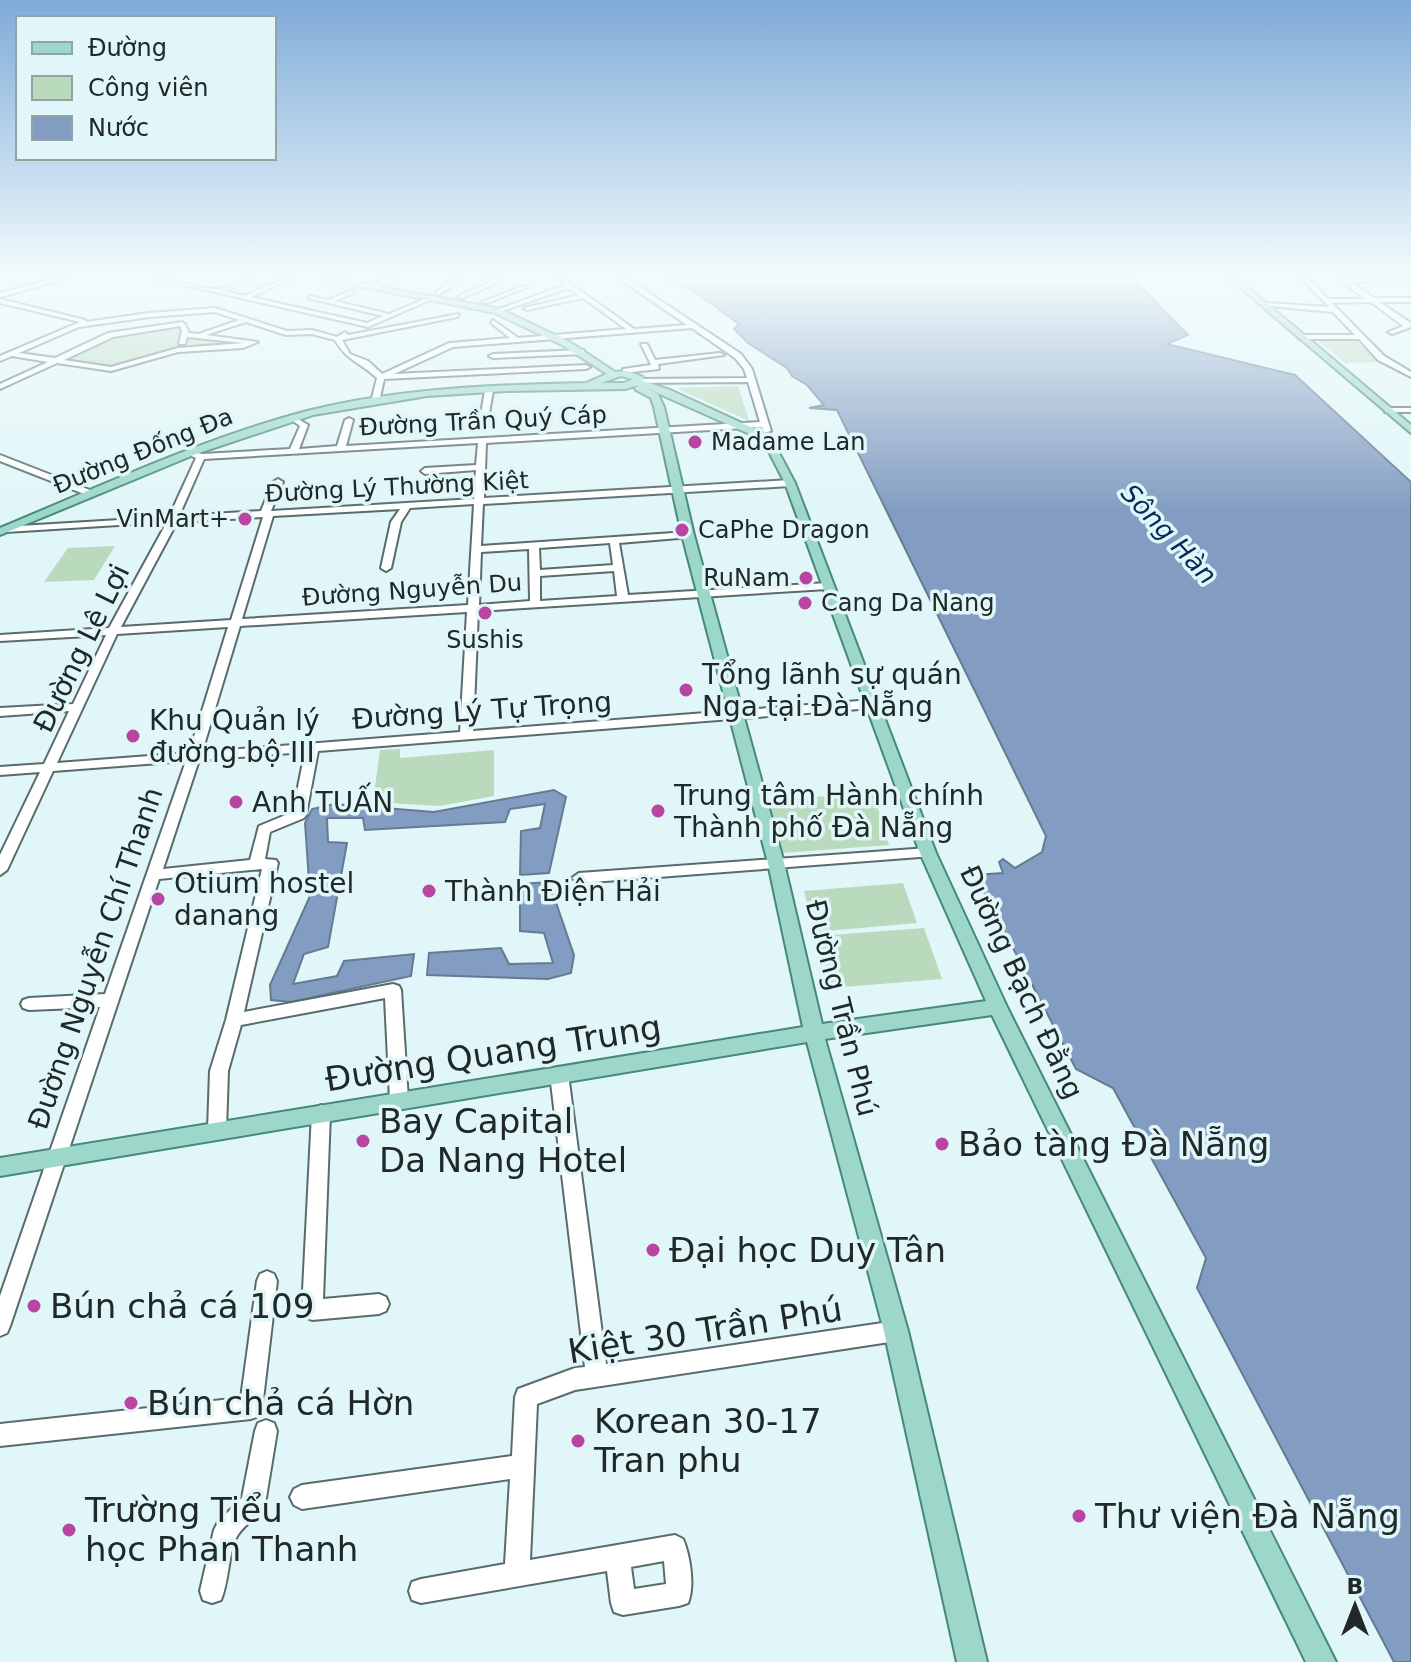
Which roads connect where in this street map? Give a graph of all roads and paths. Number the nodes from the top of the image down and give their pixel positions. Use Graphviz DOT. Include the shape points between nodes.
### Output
graph roads {
  1 [pos="29,357"];
  2 [pos="69,357"];
  3 [pos="156,357"];
  4 [pos="349,357"];
  5 [pos="424,357"];
  6 [pos="589,357"];
  7 [pos="602,357"];
  8 [pos="650,357"];
  9 [pos="701,357"];
  10 [pos="738,357"];
  11 [pos="1325,357"];
  12 [pos="1380,357"];
  13 [pos="593,359"];
  14 [pos="59,361"];
  15 [pos="654,364"];
  16 [pos="586,367"];
  17 [pos="529,370"];
  18 [pos="628,372"];
  19 [pos="1411,375"];
  20 [pos="381,377"];
  21 [pos="609,379"];
  22 [pos="751,380"];
  23 [pos="635,383"];
  24 [pos="589,385"];
  25 [pos="536,388"];
  26 [pos="489,391"];
  27 [pos="1,393"];
  28 [pos="686,401"];
  29 [pos="375,402"];
  30 [pos="659,407"];
  31 [pos="1388,410"];
  32 [pos="1411,410"];
  33 [pos="293,418"];
  34 [pos="484,419"];
  35 [pos="349,420"];
  36 [pos="766,424"];
  37 [pos="740,427"];
  38 [pos="1411,430"];
  39 [pos="664,432"];
  40 [pos="767,438"];
  41 [pos="482,441"];
  42 [pos="341,449"];
  43 [pos="293,452"];
  44 [pos="196,455"];
  45 [pos="2,460"];
  46 [pos="480,467"];
  47 [pos="425,471"];
  48 [pos="278,482"];
  49 [pos="790,483"];
  50 [pos="679,490"];
  51 [pos="92,494"];
  52 [pos="480,502"];
  53 [pos="406,507"];
  54 [pos="267,514"];
  55 [pos="173,520"];
  56 [pos="3,531"];
  57 [pos="688,535"];
  58 [pos="614,540"];
  59 [pos="534,545"];
  60 [pos="478,549"];
  61 [pos="386,568"];
  62 [pos="618,568"];
  63 [pos="535,573"];
  64 [pos="827,586"];
  65 [pos="704,593"];
  66 [pos="623,598"];
  67 [pos="535,604"];
  68 [pos="474,608"];
  69 [pos="235,623"];
  70 [pos="113,631"];
  71 [pos="0,638"];
  72 [pos="872,704"];
  73 [pos="77,707"];
  74 [pos="0,712"];
  75 [pos="736,714"];
  76 [pos="466,736"];
  77 [pos="312,747"];
  78 [pos="194,756"];
  79 [pos="49,767"];
  80 [pos="0,771"];
  81 [pos="928,853"];
  82 [pos="257,863"];
  83 [pos="776,863"];
  84 [pos="0,870"];
  85 [pos="153,875"];
  86 [pos="579,878"];
  87 [pos="111,1000"];
  88 [pos="29,1004"];
  89 [pos="998,1007"];
  90 [pos="234,1020"];
  91 [pos="814,1033"];
  92 [pos="559,1074"];
  93 [pos="399,1100"];
  94 [pos="321,1113"];
  95 [pos="217,1130"];
  96 [pos="57,1156"];
  97 [pos="0,1167"];
  98 [pos="267,1281"];
  99 [pos="379,1304"];
  100 [pos="0,1326"];
  101 [pos="896,1331"];
  102 [pos="597,1377"];
  103 [pos="266,1431"];
  104 [pos="0,1435"];
  105 [pos="521,1466"];
  106 [pos="302,1497"];
  107 [pos="618,1556"];
  108 [pos="517,1573"];
  109 [pos="212,1591"];
  110 [pos="421,1591"];
  111 [pos="972,1662"];
  112 [pos="1321,1662"];
  1 -- 14 [label="street"];
  2 -- 14 [label="street"];
  3 -- 14 [label="street" via="114,369"];
  4 -- 20 [label="street"];
  5 -- 20 [label="street"];
  6 -- 13 [label="main road"];
  7 -- 18 [label="main road"];
  8 -- 15 [label="street"];
  9 -- 15 [label="street" via="683,358 688,366"];
  10 -- 22 [label="street"];
  11 -- 31 [label="main road"];
  12 -- 19 [label="street"];
  13 -- 16 [label="street"];
  13 -- 21 [label="main road"];
  14 -- 27 [label="street"];
  15 -- 18 [label="street"];
  16 -- 17 [label="street"];
  16 -- 24 [label="street"];
  17 -- 20 [label="street"];
  17 -- 25 [label="street"];
  18 -- 21 [label="main road"];
  18 -- 23 [label="main road" via="637,376"];
  20 -- 29 [label="street"];
  21 -- 23 [label="main road"];
  21 -- 24 [label="main road, Đường Đống Đa"];
  22 -- 23 [label="street"];
  22 -- 36 [label="street"];
  23 -- 28 [label="main road"];
  23 -- 30 [label="main road" via="653,394"];
  24 -- 25 [label="main road, Đường Đống Đa"];
  25 -- 26 [label="main road, Đường Đống Đa"];
  26 -- 29 [label="main road, Đường Đống Đa"];
  26 -- 34 [label="street"];
  28 -- 30 [label="main road"];
  28 -- 37 [label="main road"];
  29 -- 33 [label="main road, Đường Đống Đa"];
  30 -- 39 [label="main road, Đường Trần Phú"];
  31 -- 32 [label="street"];
  31 -- 38 [label="main road"];
  33 -- 43 [label="street" via="304,425"];
  33 -- 44 [label="main road, Đường Đống Đa"];
  35 -- 42 [label="street"];
  36 -- 37 [label="street, Đường Trần Quý Cáp"];
  36 -- 40 [label="street"];
  37 -- 39 [label="street, Đường Trần Quý Cáp"];
  37 -- 40 [label="main road"];
  39 -- 41 [label="street, Đường Trần Quý Cáp"];
  39 -- 50 [label="main road, Đường Trần Phú"];
  40 -- 49 [label="main road, Đường Bạch Đằng"];
  41 -- 42 [label="street, Đường Trần Quý Cáp"];
  41 -- 46 [label="street"];
  42 -- 43 [label="street, Đường Trần Quý Cáp"];
  43 -- 44 [label="street, Đường Trần Quý Cáp"];
  44 -- 51 [label="main road, Đường Đống Đa"];
  44 -- 55 [label="street, Đường Lê Lợi"];
  45 -- 51 [label="street"];
  46 -- 47 [label="street"];
  46 -- 52 [label="street"];
  48 -- 54 [label="street, Đường Nguyễn Chí Thanh"];
  49 -- 50 [label="street, Đường Lý Thường Kiệt"];
  49 -- 64 [label="main road, Đường Bạch Đằng"];
  50 -- 52 [label="street, Đường Lý Thường Kiệt"];
  50 -- 57 [label="main road, Đường Trần Phú"];
  51 -- 56 [label="main road, Đường Đống Đa"];
  52 -- 53 [label="street, Đường Lý Thường Kiệt"];
  52 -- 60 [label="street"];
  53 -- 54 [label="street, Đường Lý Thường Kiệt"];
  53 -- 61 [label="street" via="396,522"];
  54 -- 55 [label="street, Đường Lý Thường Kiệt"];
  54 -- 69 [label="street, Đường Nguyễn Chí Thanh"];
  55 -- 56 [label="street, Đường Lý Thường Kiệt"];
  55 -- 70 [label="street, Đường Lê Lợi"];
  57 -- 58 [label="street"];
  57 -- 65 [label="main road, Đường Trần Phú"];
  58 -- 59 [label="street"];
  58 -- 62 [label="street"];
  59 -- 60 [label="street"];
  59 -- 63 [label="street"];
  60 -- 68 [label="street"];
  62 -- 63 [label="street"];
  62 -- 66 [label="street"];
  63 -- 67 [label="street"];
  64 -- 65 [label="street, Đường Nguyễn Du"];
  64 -- 72 [label="main road, Đường Bạch Đằng"];
  65 -- 66 [label="street, Đường Nguyễn Du"];
  65 -- 75 [label="main road, Đường Trần Phú"];
  66 -- 67 [label="street, Đường Nguyễn Du"];
  67 -- 68 [label="street, Đường Nguyễn Du"];
  68 -- 69 [label="street, Đường Nguyễn Du"];
  68 -- 76 [label="street"];
  69 -- 70 [label="street, Đường Nguyễn Du"];
  69 -- 78 [label="street, Đường Nguyễn Chí Thanh"];
  70 -- 71 [label="street, Đường Nguyễn Du"];
  70 -- 73 [label="street, Đường Lê Lợi"];
  72 -- 75 [label="street, Đường Lý Tự Trọng"];
  72 -- 81 [label="main road, Đường Bạch Đằng"];
  73 -- 74 [label="street"];
  73 -- 79 [label="street, Đường Lê Lợi"];
  75 -- 76 [label="street, Đường Lý Tự Trọng"];
  75 -- 83 [label="main road, Đường Trần Phú"];
  76 -- 77 [label="street, Đường Lý Tự Trọng"];
  77 -- 78 [label="street, Đường Lý Tự Trọng"];
  77 -- 82 [label="street" via="299,815 264,829"];
  78 -- 79 [label="street, Đường Lý Tự Trọng"];
  78 -- 85 [label="street, Đường Nguyễn Chí Thanh"];
  79 -- 80 [label="street, Đường Lý Tự Trọng"];
  79 -- 84 [label="street, Đường Lê Lợi"];
  81 -- 83 [label="street"];
  81 -- 89 [label="main road, Đường Bạch Đằng"];
  82 -- 85 [label="street"];
  82 -- 90 [label="street" via="272,864"];
  83 -- 86 [label="street"];
  83 -- 91 [label="main road, Đường Trần Phú"];
  85 -- 87 [label="street, Đường Nguyễn Chí Thanh"];
  87 -- 88 [label="street"];
  87 -- 96 [label="street, Đường Nguyễn Chí Thanh"];
  89 -- 91 [label="main road, Đường Quang Trung"];
  89 -- 112 [label="main road, Đường Bạch Đằng"];
  90 -- 93 [label="street" via="393,990"];
  90 -- 95 [label="street" via="219,1071"];
  91 -- 92 [label="main road, Đường Quang Trung"];
  91 -- 101 [label="main road, Đường Trần Phú"];
  92 -- 93 [label="main road, Đường Quang Trung"];
  92 -- 102 [label="street"];
  93 -- 94 [label="main road, Đường Quang Trung"];
  94 -- 95 [label="main road, Đường Quang Trung"];
  94 -- 99 [label="street" via="312,1310"];
  95 -- 96 [label="main road, Đường Quang Trung"];
  96 -- 97 [label="main road, Đường Quang Trung"];
  96 -- 100 [label="street, Đường Nguyễn Chí Thanh"];
  98 -- 104 [label="street" via="251,1408"];
  101 -- 102 [label="street, Kiệt 30 Trần Phú"];
  101 -- 111 [label="main road, Đường Trần Phú"];
  102 -- 105 [label="street, Kiệt 30 Trần Phú" via="575,1379 526,1397"];
  103 -- 109 [label="street" via="253,1504 226,1530"];
  105 -- 106 [label="street"];
  105 -- 108 [label="street"];
  107 -- 108 [label="street"];
  108 -- 110 [label="street"];
}
